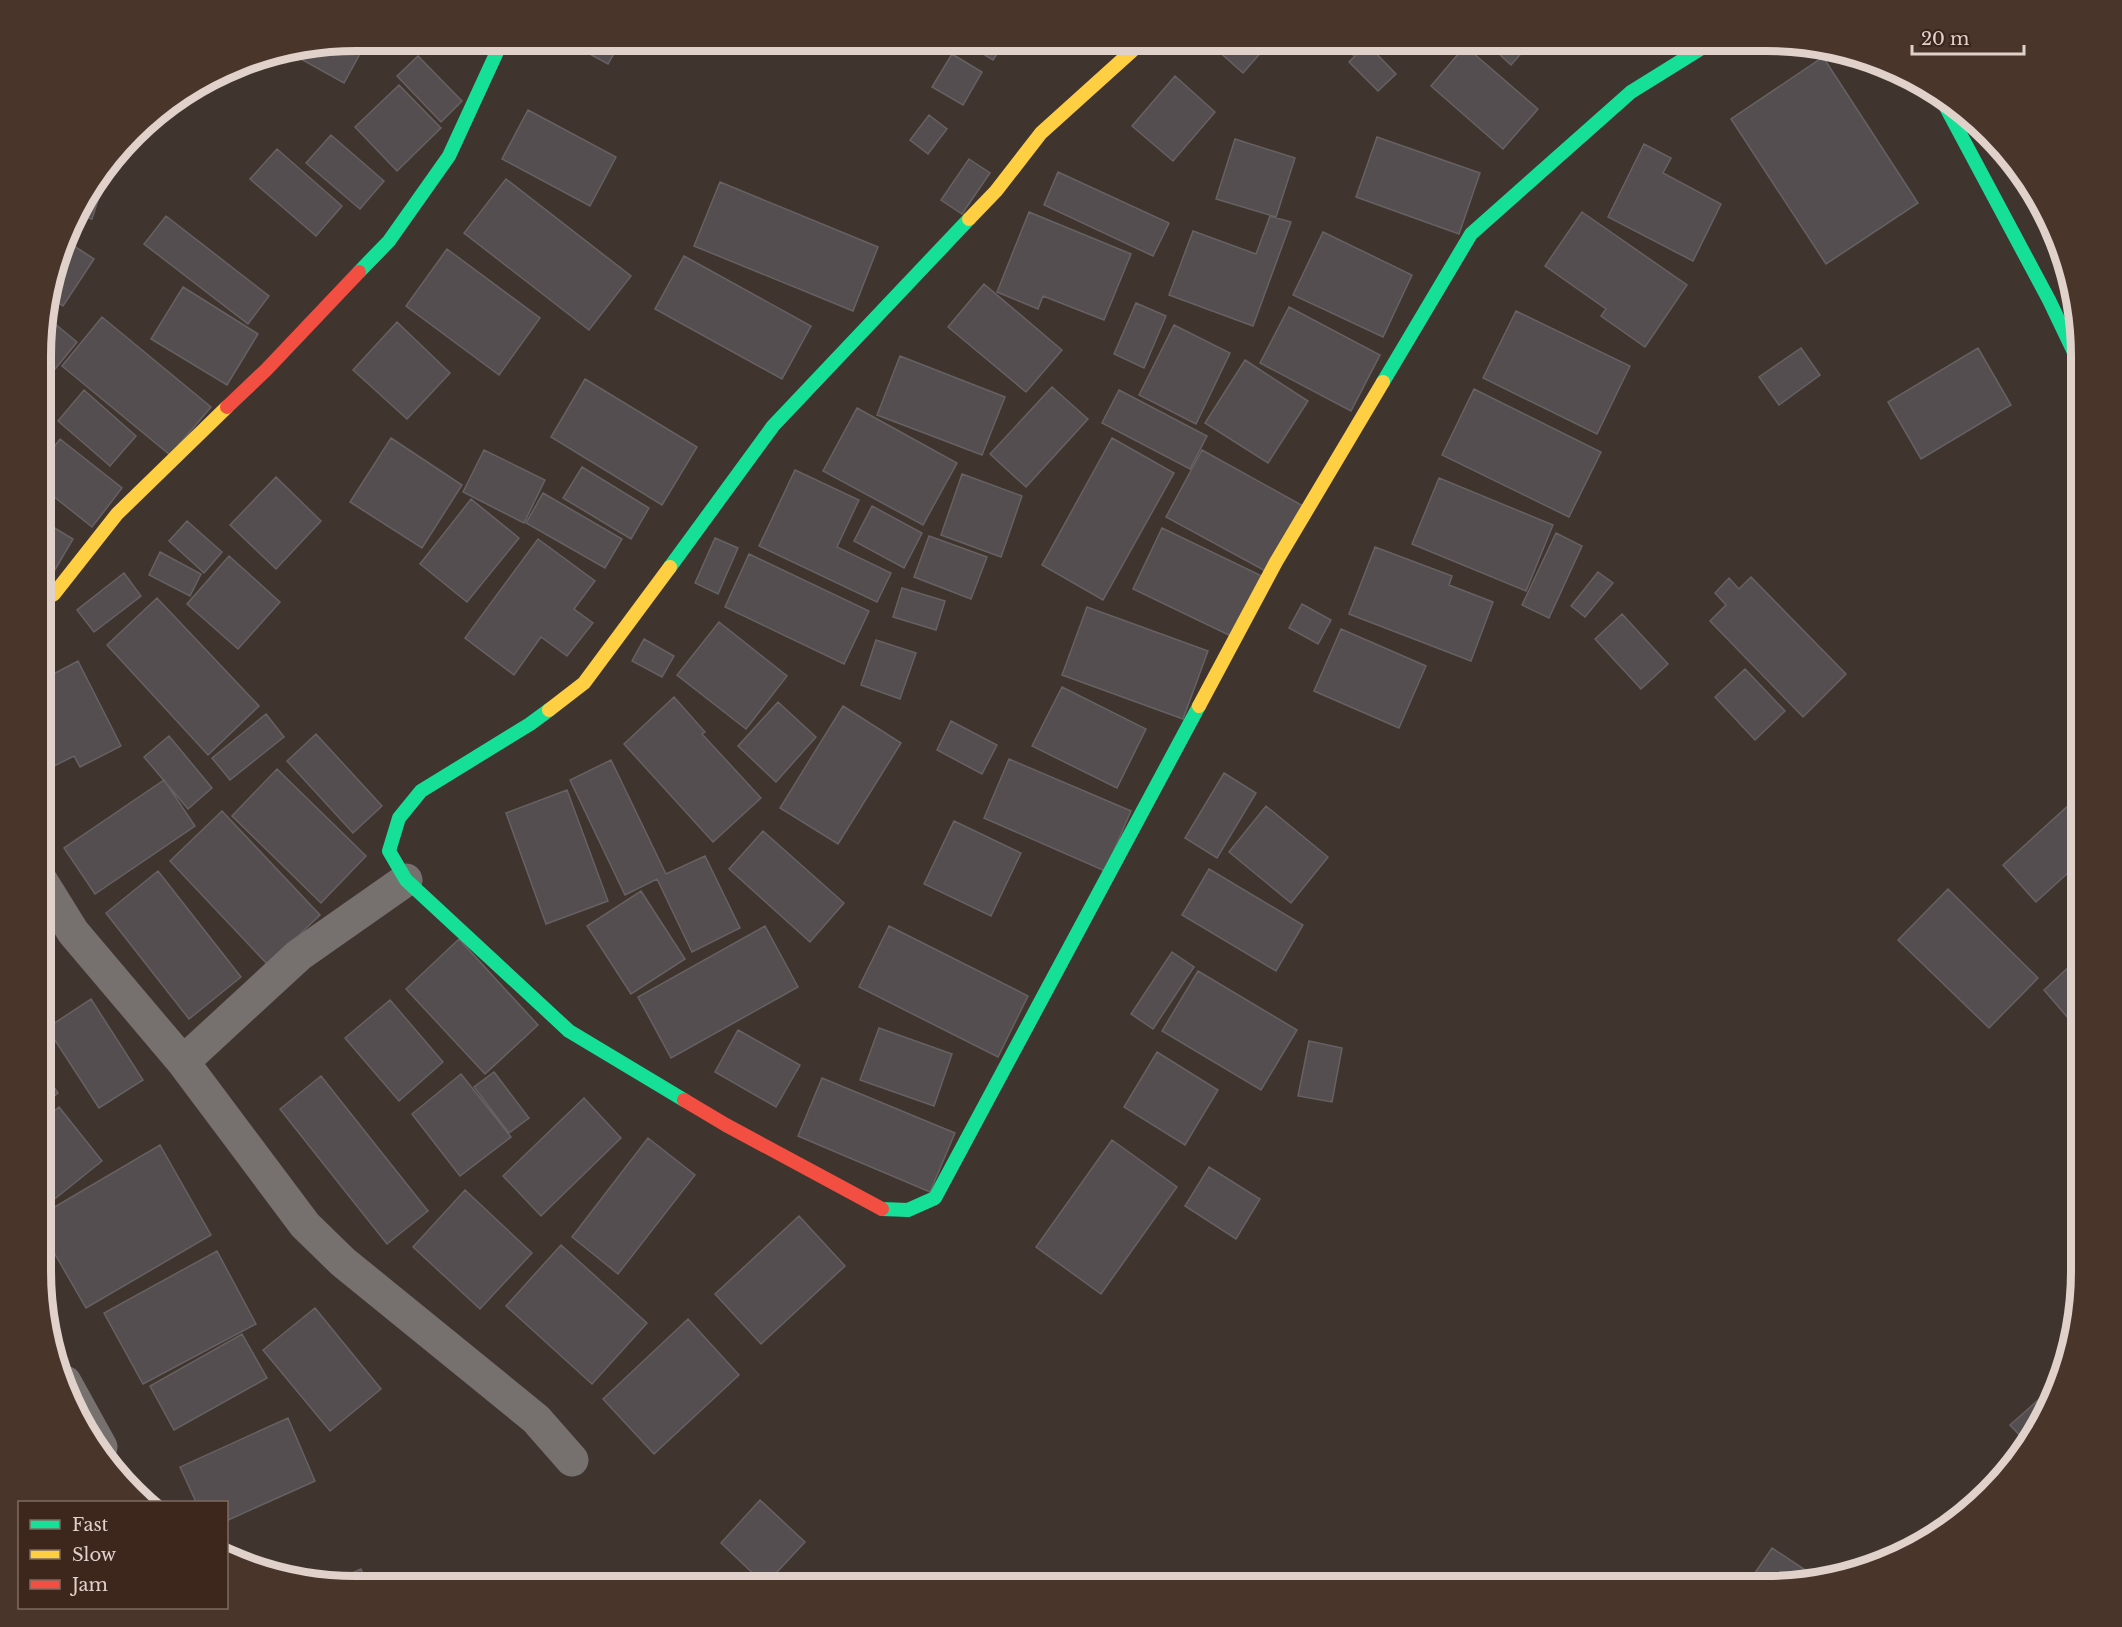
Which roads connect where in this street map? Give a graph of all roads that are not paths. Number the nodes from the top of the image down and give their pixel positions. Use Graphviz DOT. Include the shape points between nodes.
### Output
graph roads {
  1 [pos="497,51"];
  2 [pos="1132,51"];
  3 [pos="1697,51"];
  4 [pos="1948,111"];
  5 [pos="2070,343"];
  6 [pos="51,596"];
  7 [pos="406,880"];
  8 [pos="51,897"];
  9 [pos="183,1062"];
  10 [pos="572,1460"];
  1 -- 6 [label="street" via="449,156 389,242 266,370 117,514"];
  2 -- 7 [label="street" via="1041,133 996,191 773,426 584,683 530,724 421,791 399,818 389,851"];
  3 -- 7 [label="street" via="1631,92 1471,234 1276,562 935,1198 908,1210 882,1209 726,1125 569,1031"];
  4 -- 5 [label="street"];
  7 -- 9 [label="street" via="299,955"];
  8 -- 9 [label="street" via="73,932"];
  9 -- 10 [label="street" via="305,1225 343,1262 537,1419"];
}
